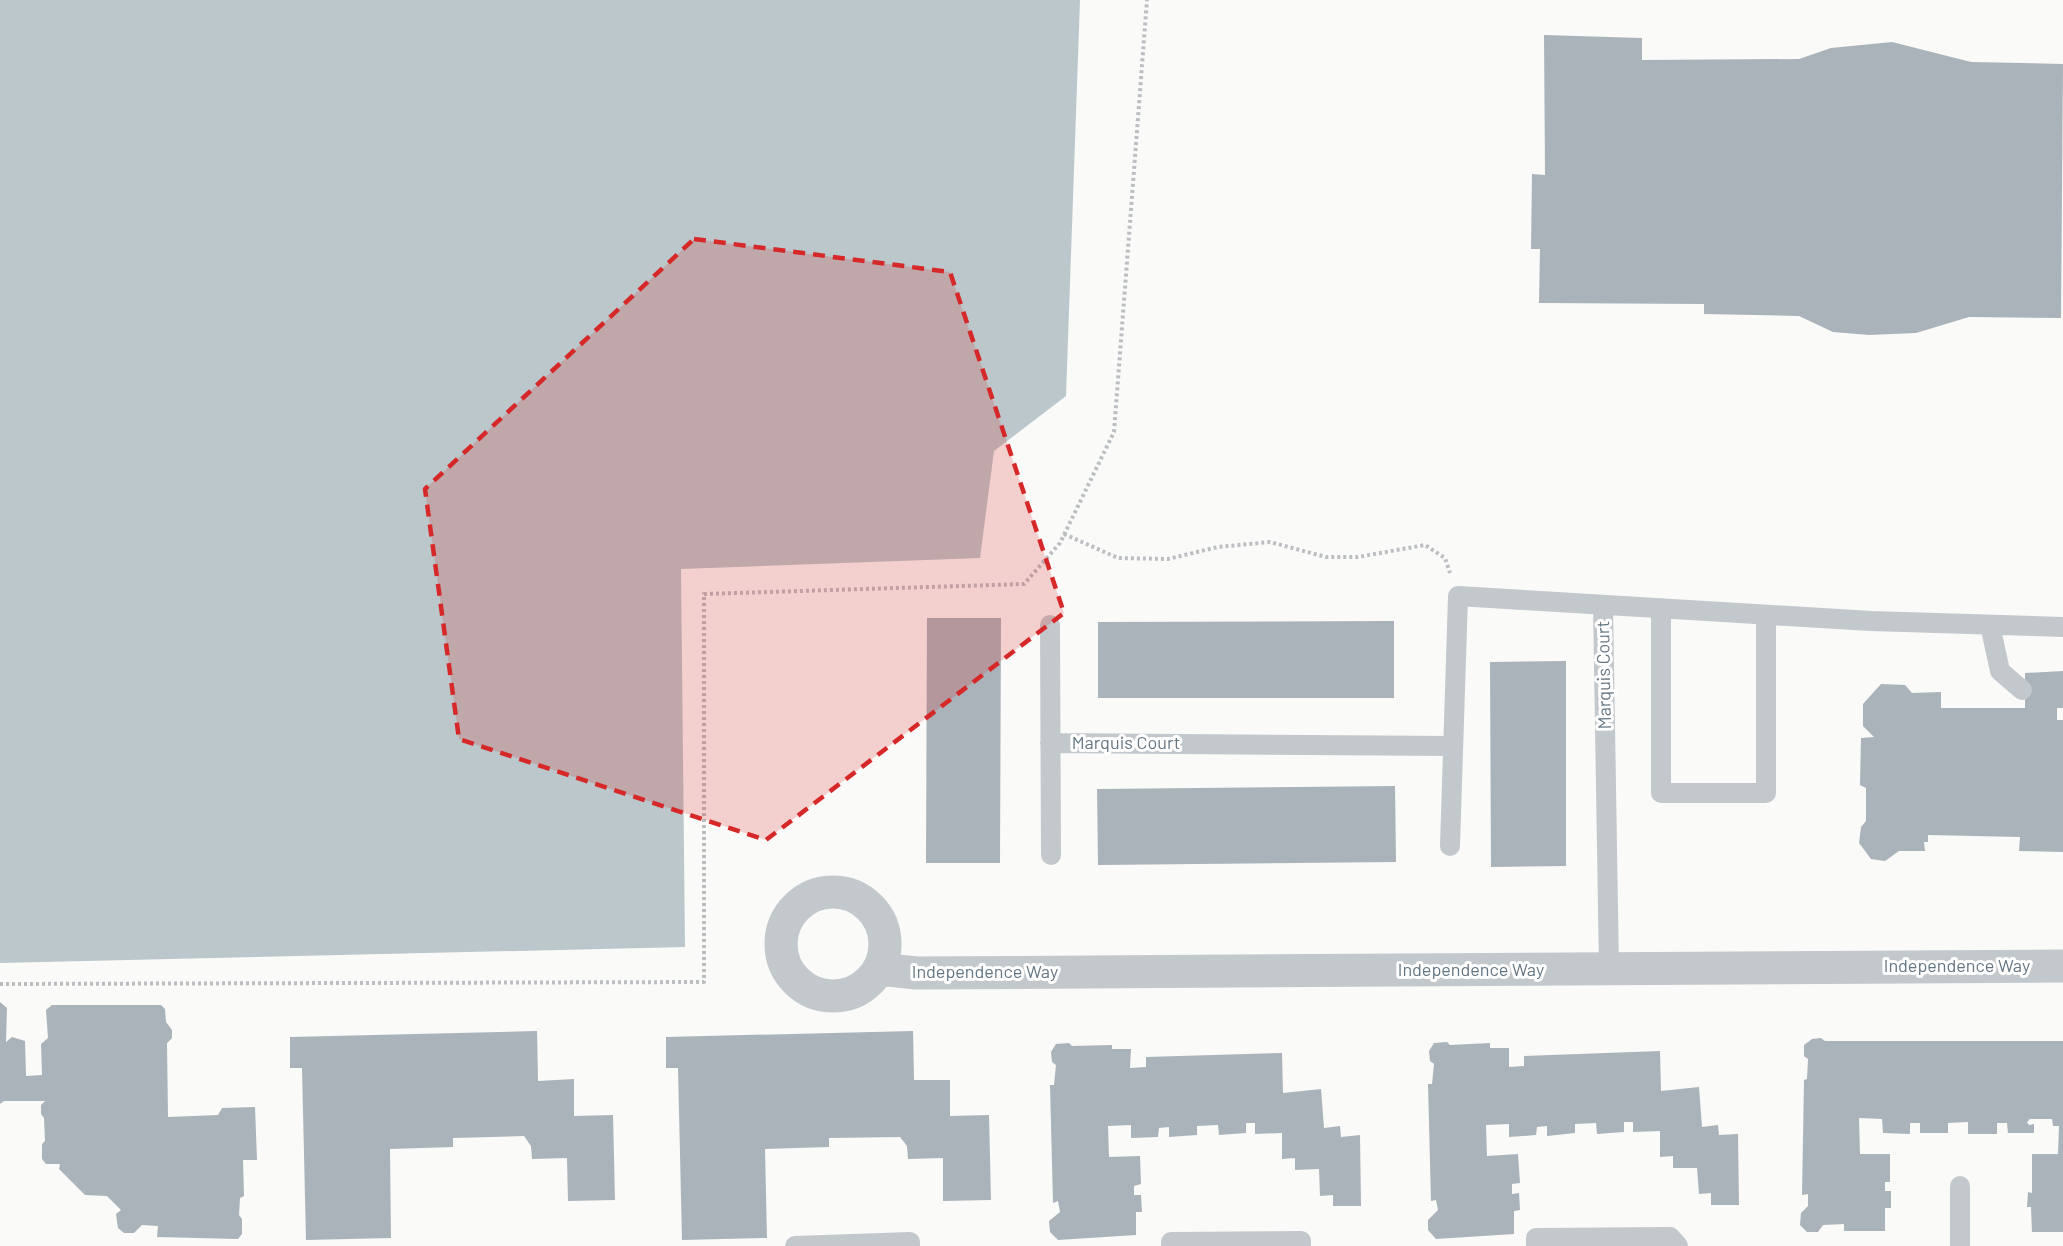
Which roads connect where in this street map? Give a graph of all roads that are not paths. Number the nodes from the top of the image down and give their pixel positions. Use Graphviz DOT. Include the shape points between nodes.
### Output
graph roads {
  1 [pos="1603,605"];
  2 [pos="1661,608"];
  3 [pos="1766,615"];
  4 [pos="1050,625"];
  5 [pos="1990,625"];
  6 [pos="2063,627"];
  7 [pos="2022,690"];
  8 [pos="1050,743"];
  9 [pos="1453,746"];
  10 [pos="1450,846"];
  11 [pos="1051,855"];
  12 [pos="2063,966"];
  13 [pos="879,969"];
  14 [pos="1609,969"];
  15 [pos="1960,1186"];
  16 [pos="795,1246"];
  17 [pos="910,1246"];
  18 [pos="1171,1246"];
  19 [pos="1301,1246"];
  20 [pos="1536,1246"];
  21 [pos="1678,1246"];
  22 [pos="1960,1246"];
  1 -- 2 [label="lane"];
  1 -- 9 [label="lane, Marquis Court" via="1458,596"];
  1 -- 14 [label="lane, Marquis Court"];
  2 -- 3 [label="lane"];
  2 -- 3 [label="lane" via="1661,793 1766,793"];
  3 -- 5 [label="lane"];
  4 -- 8 [label="lane, Marquis Court"];
  5 -- 6 [label="lane"];
  5 -- 7 [label="lane" via="2000,671"];
  8 -- 9 [label="lane, Marquis Court"];
  8 -- 11 [label="lane, Marquis Court"];
  9 -- 10 [label="lane"];
  12 -- 14 [label="street, Independence Way"];
  13 -- 14 [label="street, Independence Way" via="940,973"];
  15 -- 22 [label="lane"];
  16 -- 17 [label="lane" via="910,1242"];
  18 -- 19 [label="lane" via="1171,1242 1301,1241"];
  20 -- 21 [label="lane" via="1536,1238 1659,1237 1670,1237"];
}
